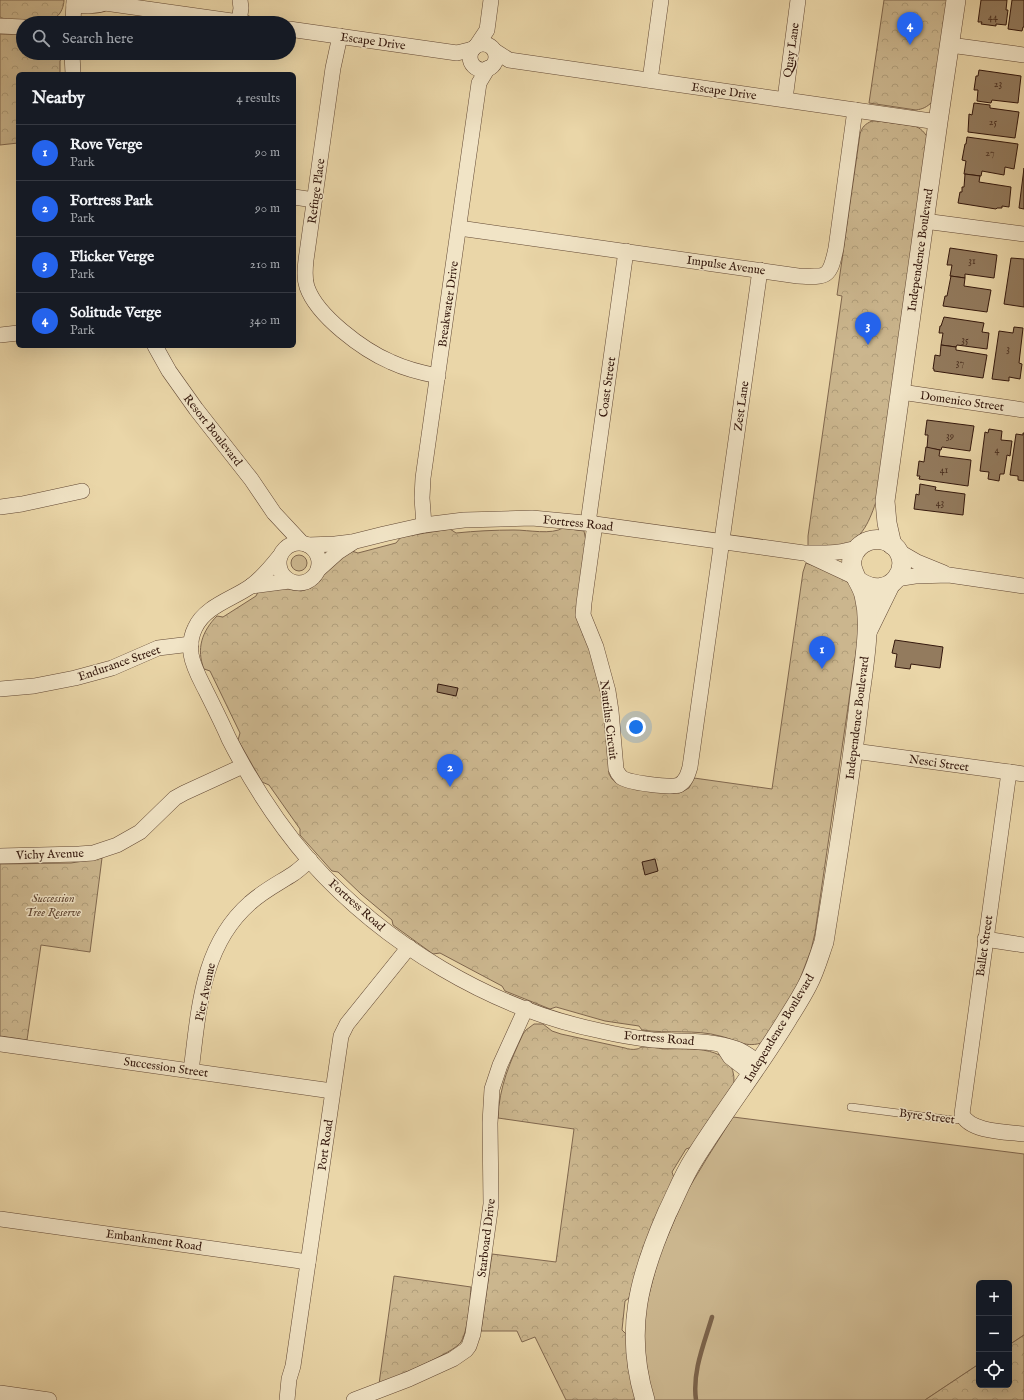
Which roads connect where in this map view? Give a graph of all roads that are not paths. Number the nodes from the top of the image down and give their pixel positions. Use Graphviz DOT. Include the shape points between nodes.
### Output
graph roads {
  1 [pos="491,0"];
  2 [pos="661,0"];
  3 [pos="798,0"];
  4 [pos="956,0"];
  5 [pos="74,2"];
  6 [pos="101,2"];
  7 [pos="240,2"];
  8 [pos="73,16"];
  9 [pos="198,16"];
  10 [pos="240,16"];
  11 [pos="0,26"];
  12 [pos="16,27"];
  13 [pos="296,30"];
  14 [pos="487,30"];
  15 [pos="338,36"];
  16 [pos="950,45"];
  17 [pos="494,49"];
  18 [pos="1024,55"];
  19 [pos="479,59"];
  20 [pos="72,60"];
  21 [pos="510,60"];
  22 [pos="73,72"];
  23 [pos="650,80"];
  24 [pos="785,99"];
  25 [pos="855,110"];
  26 [pos="938,122"];
  27 [pos="296,197"];
  28 [pos="314,200"];
  29 [pos="924,221"];
  30 [pos="459,228"];
  31 [pos="1024,234"];
  32 [pos="626,251"];
  33 [pos="760,270"];
  34 [pos="16,333"];
  35 [pos="0,335"];
  36 [pos="155,348"];
  37 [pos="438,376"];
  38 [pos="901,392"];
  39 [pos="1024,410"];
  40 [pos="82,491"];
  41 [pos="885,501"];
  42 [pos="0,507"];
  43 [pos="274,513"];
  44 [pos="591,524"];
  45 [pos="424,525"];
  46 [pos="352,542"];
  47 [pos="722,542"];
  48 [pos="305,544"];
  49 [pos="862,544"];
  50 [pos="895,548"];
  51 [pos="280,554"];
  52 [pos="804,554"];
  53 [pos="318,570"];
  54 [pos="949,575"];
  55 [pos="858,580"];
  56 [pos="289,581"];
  57 [pos="893,582"];
  58 [pos="251,586"];
  59 [pos="1024,586"];
  60 [pos="867,633"];
  61 [pos="191,644"];
  62 [pos="0,690"];
  63 [pos="854,751"];
  64 [pos="243,766"];
  65 [pos="1009,772"];
  66 [pos="1024,774"];
  67 [pos="0,856"];
  68 [pos="310,860"];
  69 [pos="985,939"];
  70 [pos="1024,945"];
  71 [pos="408,947"];
  72 [pos="526,1008"];
  73 [pos="0,1044"];
  74 [pos="756,1068"];
  75 [pos="191,1070"];
  76 [pos="332,1091"];
  77 [pos="851,1106"];
  78 [pos="964,1119"];
  79 [pos="1024,1134"];
  80 [pos="0,1219"];
  81 [pos="308,1262"];
  82 [pos="293,1366"];
  83 [pos="0,1393"];
  84 [pos="49,1400"];
  85 [pos="287,1400"];
  86 [pos="297,1400"];
  87 [pos="354,1400"];
  88 [pos="644,1400"];
  1 -- 14 [label="street, Breakwater Drive"];
  2 -- 23 [label="street"];
  3 -- 24 [label="street, Quay Lane"];
  4 -- 16 [label="street, Independence Boulevard"];
  5 -- 6 [label="street" via="99,6"];
  5 -- 8 [label="street"];
  6 -- 9 [label="street"];
  7 -- 10 [label="street"];
  11 -- 12 [label="street"];
  13 -- 15 [label="street, Escape Drive"];
  14 -- 17 [label="street, Breakwater Drive"];
  14 -- 19 [label="street, Breakwater Drive"];
  15 -- 19 [label="street, Escape Drive" via="457,53"];
  15 -- 28 [label="street, Refuge Place"];
  16 -- 18 [label="street"];
  16 -- 26 [label="street, Independence Boulevard"];
  17 -- 19 [label="street" via="485,44"];
  17 -- 21 [label="street, Escape Drive"];
  19 -- 21 [label="street, Escape Drive"];
  19 -- 30 [label="street, Breakwater Drive" via="479,83"];
  20 -- 22 [label="street"];
  21 -- 23 [label="street, Escape Drive"];
  23 -- 24 [label="street, Escape Drive"];
  24 -- 25 [label="street, Escape Drive"];
  25 -- 26 [label="street, Escape Drive"];
  25 -- 33 [label="street, Impulse Avenue" via="836,248 830,270 824,276 813,277"];
  26 -- 29 [label="street, Independence Boulevard"];
  27 -- 28 [label="street"];
  28 -- 37 [label="street, Refuge Place" via="305,269 307,286 315,302 345,333 376,355 407,369"];
  29 -- 31 [label="street"];
  29 -- 38 [label="street, Independence Boulevard"];
  30 -- 32 [label="street, Impulse Avenue"];
  30 -- 37 [label="street, Breakwater Drive"];
  32 -- 33 [label="street, Impulse Avenue"];
  32 -- 44 [label="street, Coast Street"];
  33 -- 47 [label="street, Zest Lane"];
  34 -- 35 [label="street"];
  36 -- 43 [label="street, Resort Boulevard" via="196,409"];
  37 -- 45 [label="street, Breakwater Drive" via="422,491"];
  38 -- 39 [label="street, Domenico Street"];
  38 -- 41 [label="street, Independence Boulevard"];
  40 -- 42 [label="street"];
  41 -- 49 [label="street, Independence Boulevard"];
  41 -- 50 [label="street, Independence Boulevard" via="887,523"];
  43 -- 48 [label="street, Resort Boulevard"];
  43 -- 51 [label="street, Resort Boulevard"];
  44 -- 45 [label="street, Fortress Road" via="532,518 499,518"];
  44 -- 47 [label="street, Fortress Road"];
  44 -- 47 [label="street, Nautilus Circuit" via="584,615 608,691 616,769 625,779 668,786 683,782 690,767"];
  45 -- 46 [label="street, Fortress Road"];
  46 -- 48 [label="street, Fortress Road"];
  46 -- 53 [label="street, Fortress Road"];
  47 -- 52 [label="street, Fortress Road"];
  48 -- 51 [label="street" via="290,544"];
  48 -- 53 [label="street" via="317,553"];
  49 -- 50 [label="street" via="879,539"];
  49 -- 52 [label="street, Fortress Road" via="840,552"];
  49 -- 55 [label="street" via="852,559 853,572"];
  50 -- 54 [label="street" via="917,562"];
  50 -- 57 [label="street" via="902,565"];
  51 -- 56 [label="street" via="278,563 281,574"];
  51 -- 58 [label="street, Fortress Road" via="263,576"];
  52 -- 55 [label="street, Fortress Road"];
  53 -- 56 [label="street" via="311,580 306,582 300,584"];
  54 -- 57 [label="street" via="914,576"];
  54 -- 59 [label="street"];
  55 -- 57 [label="street" via="874,588 882,588"];
  55 -- 60 [label="street, Independence Boulevard" via="867,612"];
  56 -- 58 [label="street, Fortress Road"];
  57 -- 60 [label="street, Independence Boulevard"];
  58 -- 61 [label="street, Fortress Road" via="222,602 200,620 195,627"];
  60 -- 63 [label="street, Independence Boulevard"];
  61 -- 62 [label="street, Endurance Street" via="158,648 112,668 75,678"];
  61 -- 64 [label="street, Fortress Road" via="198,674"];
  63 -- 65 [label="street, Nesci Street"];
  63 -- 74 [label="street, Independence Boulevard" via="824,942 808,985"];
  64 -- 67 [label="street, Vichy Avenue" via="175,798 140,832 117,845 79,854"];
  64 -- 68 [label="street, Fortress Road" via="278,820"];
  65 -- 66 [label="street, Nesci Street"];
  65 -- 69 [label="street, Ballet Street"];
  68 -- 71 [label="street, Fortress Road" via="355,905"];
  68 -- 75 [label="street, Pier Avenue" via="252,901 234,919 218,943 207,972"];
  69 -- 70 [label="street"];
  69 -- 78 [label="street, Ballet Street" via="962,1103"];
  71 -- 72 [label="street, Fortress Road" via="486,991"];
  71 -- 76 [label="street, Port Road" via="344,1029"];
  72 -- 74 [label="street, Fortress Road" via="599,1031 654,1040 711,1042 723,1046 730,1057"];
  72 -- 87 [label="street, Starboard Drive" via="492,1089 491,1204 473,1334 469,1346 453,1359"];
  73 -- 75 [label="street, Succession Street"];
  74 -- 88 [label="street, Independence Boulevard" via="686,1173 645,1268 638,1298 634,1340"];
  75 -- 76 [label="street, Succession Street"];
  76 -- 81 [label="street, Port Road"];
  77 -- 78 [label="lane, Byre Street" via="953,1120"];
  78 -- 79 [label="street, Byre Street" via="982,1128"];
  80 -- 81 [label="street, Embankment Road"];
  81 -- 82 [label="street, Port Road"];
  82 -- 85 [label="street, Port Road"];
  82 -- 86 [label="street, Port Road"];
  83 -- 84 [label="street"];
}
